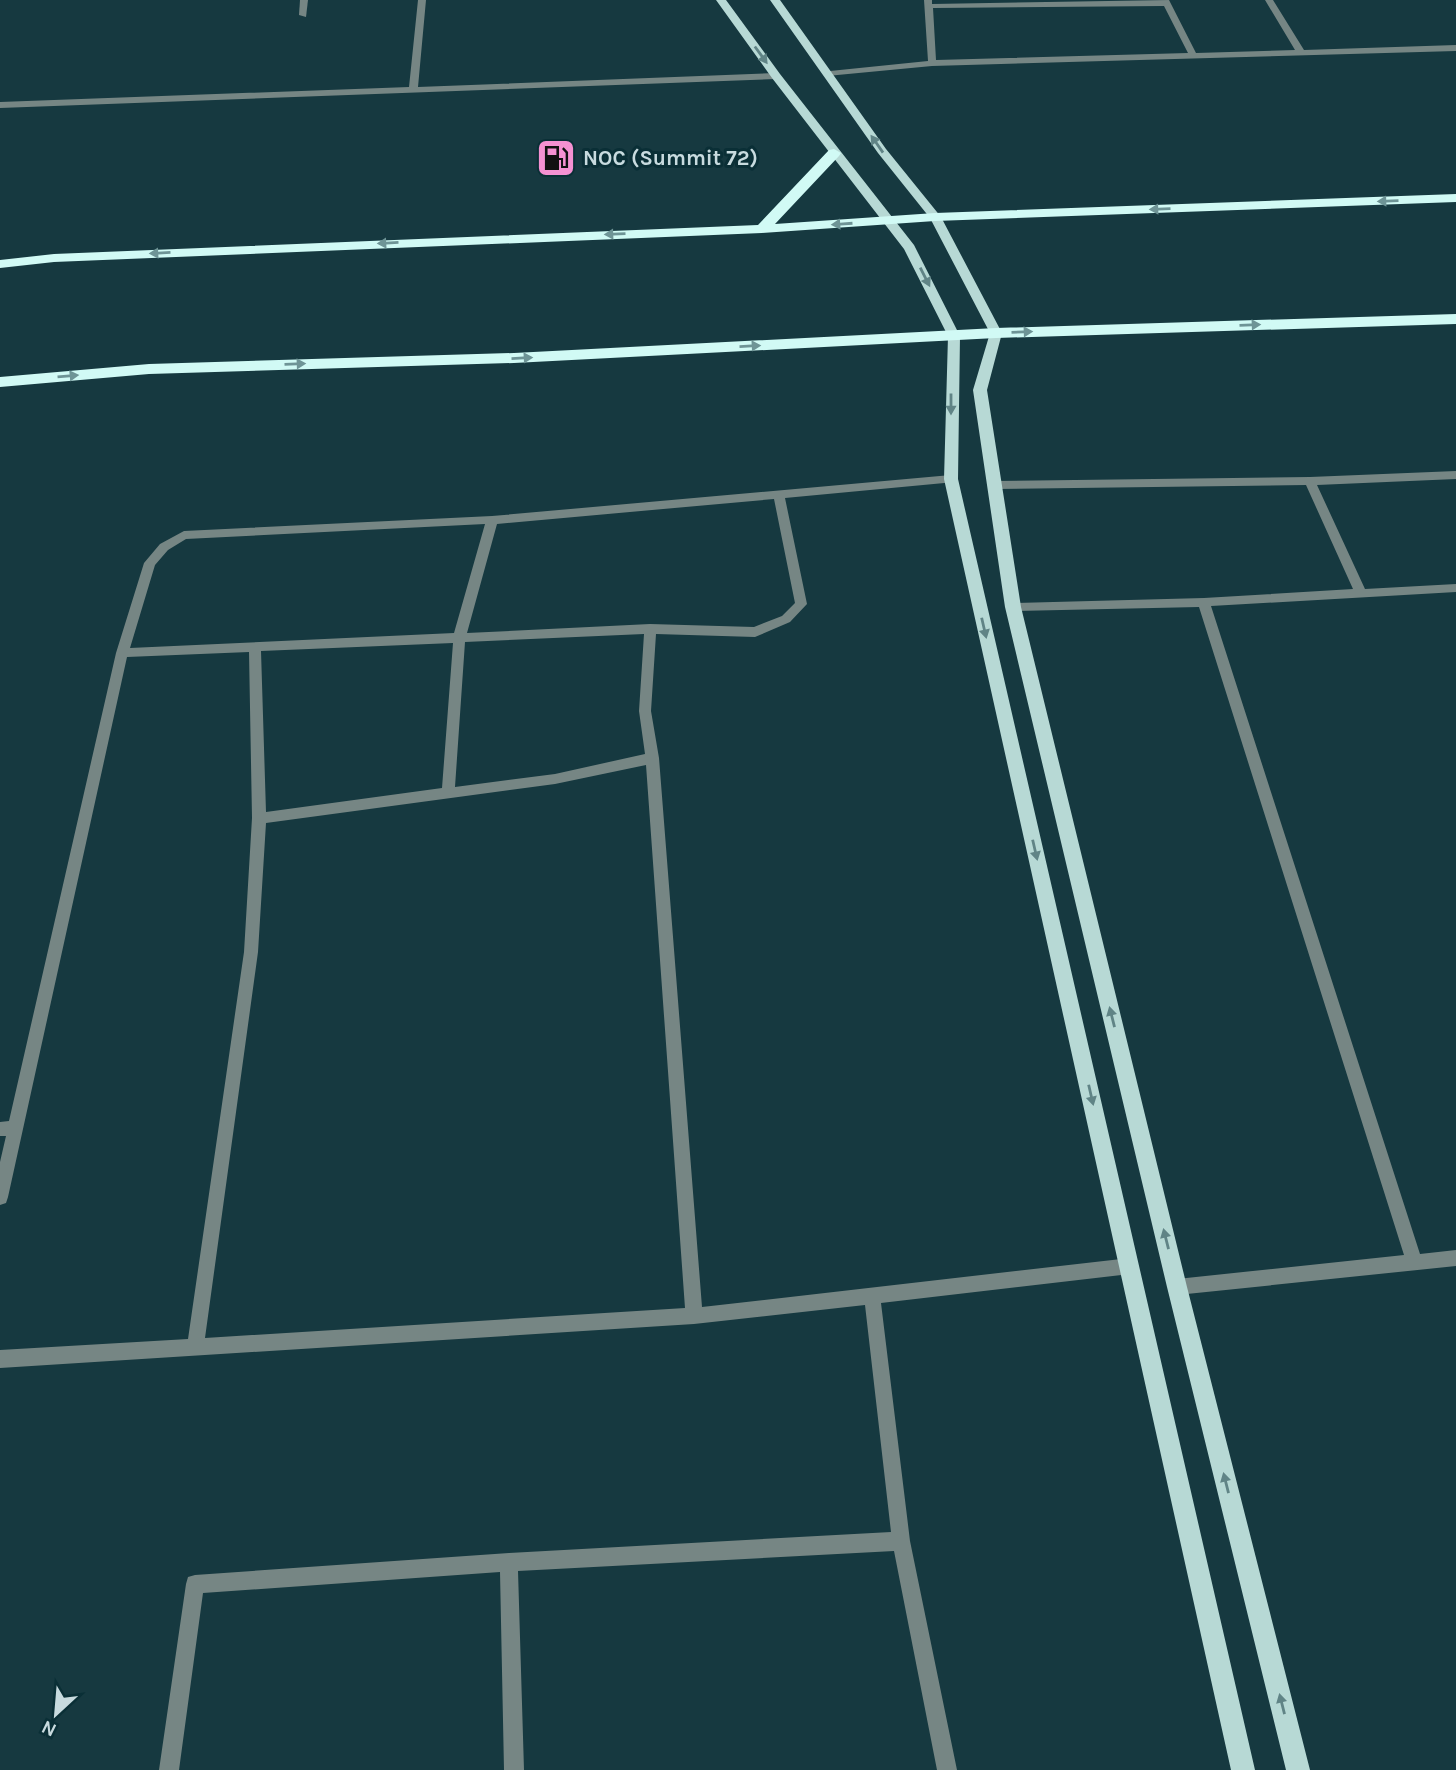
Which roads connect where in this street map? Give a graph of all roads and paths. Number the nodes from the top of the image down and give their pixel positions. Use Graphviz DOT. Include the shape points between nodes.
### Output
graph roads {
  1 [pos="304,0"];
  2 [pos="422,0"];
  3 [pos="721,0"];
  4 [pos="775,0"];
  5 [pos="1269,0"];
  6 [pos="1167,2"];
  7 [pos="928,3"];
  8 [pos="1049,3"];
  9 [pos="303,15"];
  10 [pos="1456,48"];
  11 [pos="1301,54"];
  12 [pos="1194,57"];
  13 [pos="932,63"];
  14 [pos="830,74"];
  15 [pos="776,76"];
  16 [pos="413,90"];
  17 [pos="0,105"];
  18 [pos="834,153"];
  19 [pos="1456,198"];
  20 [pos="934,217"];
  21 [pos="891,220"];
  22 [pos="762,229"];
  23 [pos="0,264"];
  24 [pos="1456,319"];
  25 [pos="996,333"];
  26 [pos="954,336"];
  27 [pos="0,382"];
  28 [pos="1456,475"];
  29 [pos="951,479"];
  30 [pos="1310,481"];
  31 [pos="995,485"];
  32 [pos="779,495"];
  33 [pos="492,520"];
  34 [pos="1456,588"];
  35 [pos="1360,591"];
  36 [pos="1204,601"];
  37 [pos="1013,607"];
  38 [pos="650,629"];
  39 [pos="459,639"];
  40 [pos="255,649"];
  41 [pos="121,653"];
  42 [pos="652,758"];
  43 [pos="448,793"];
  44 [pos="259,818"];
  45 [pos="8,1128"];
  46 [pos="0,1197"];
  47 [pos="1456,1258"];
  48 [pos="1414,1262"];
  49 [pos="1130,1266"];
  50 [pos="1177,1287"];
  51 [pos="872,1296"];
  52 [pos="694,1317"];
  53 [pos="195,1347"];
  54 [pos="0,1359"];
  55 [pos="901,1541"];
  56 [pos="509,1562"];
  57 [pos="169,1770"];
  58 [pos="514,1770"];
  59 [pos="947,1770"];
  60 [pos="1243,1770"];
  61 [pos="1298,1770"];
  1 -- 9 [label="street"];
  2 -- 16 [label="street"];
  3 -- 15 [label="main road, one-way"];
  4 -- 14 [label="main road"];
  5 -- 11 [label="street"];
  6 -- 8 [label="street"];
  6 -- 12 [label="street"];
  7 -- 8 [label="street"];
  7 -- 13 [label="street"];
  10 -- 11 [label="street"];
  11 -- 12 [label="street"];
  12 -- 13 [label="street"];
  13 -- 14 [label="street"];
  20 -- 14 [label="main road, one-way"];
  15 -- 16 [label="street"];
  15 -- 18 [label="main road"];
  16 -- 17 [label="street"];
  18 -- 21 [label="main road"];
  18 -- 22 [label="highway"];
  19 -- 20 [label="highway, one-way"];
  20 -- 21 [label="highway"];
  20 -- 25 [label="main road"];
  21 -- 22 [label="highway, one-way"];
  21 -- 26 [label="main road, one-way"];
  22 -- 23 [label="highway, one-way"];
  25 -- 24 [label="highway, one-way"];
  25 -- 26 [label="highway"];
  25 -- 31 [label="main road" via="980,390"];
  27 -- 26 [label="highway, one-way" via="149,369 514,358"];
  26 -- 29 [label="main road, one-way"];
  28 -- 30 [label="street"];
  29 -- 32 [label="street"];
  29 -- 49 [label="main road, one-way"];
  30 -- 31 [label="street"];
  30 -- 35 [label="street"];
  31 -- 37 [label="main road"];
  32 -- 33 [label="street"];
  32 -- 38 [label="street" via="801,604 786,619 755,632"];
  33 -- 39 [label="street"];
  33 -- 41 [label="street" via="184,535 149,563"];
  34 -- 35 [label="street"];
  35 -- 36 [label="street"];
  36 -- 37 [label="street"];
  36 -- 48 [label="street"];
  50 -- 37 [label="main road, one-way"];
  38 -- 39 [label="street"];
  38 -- 42 [label="street" via="645,711"];
  39 -- 40 [label="street"];
  39 -- 43 [label="street"];
  40 -- 41 [label="street"];
  40 -- 44 [label="street"];
  41 -- 45 [label="street"];
  42 -- 43 [label="street" via="555,779"];
  42 -- 52 [label="street"];
  43 -- 44 [label="street"];
  44 -- 53 [label="street" via="251,952"];
  45 -- 46 [label="street"];
  47 -- 48 [label="street"];
  48 -- 50 [label="street"];
  49 -- 51 [label="street"];
  49 -- 60 [label="main road"];
  61 -- 50 [label="main road, one-way"];
  51 -- 52 [label="street"];
  51 -- 55 [label="street"];
  52 -- 53 [label="street"];
  53 -- 54 [label="street"];
  55 -- 56 [label="street"];
  55 -- 59 [label="street"];
  56 -- 57 [label="street" via="195,1584"];
  56 -- 58 [label="street"];
}
